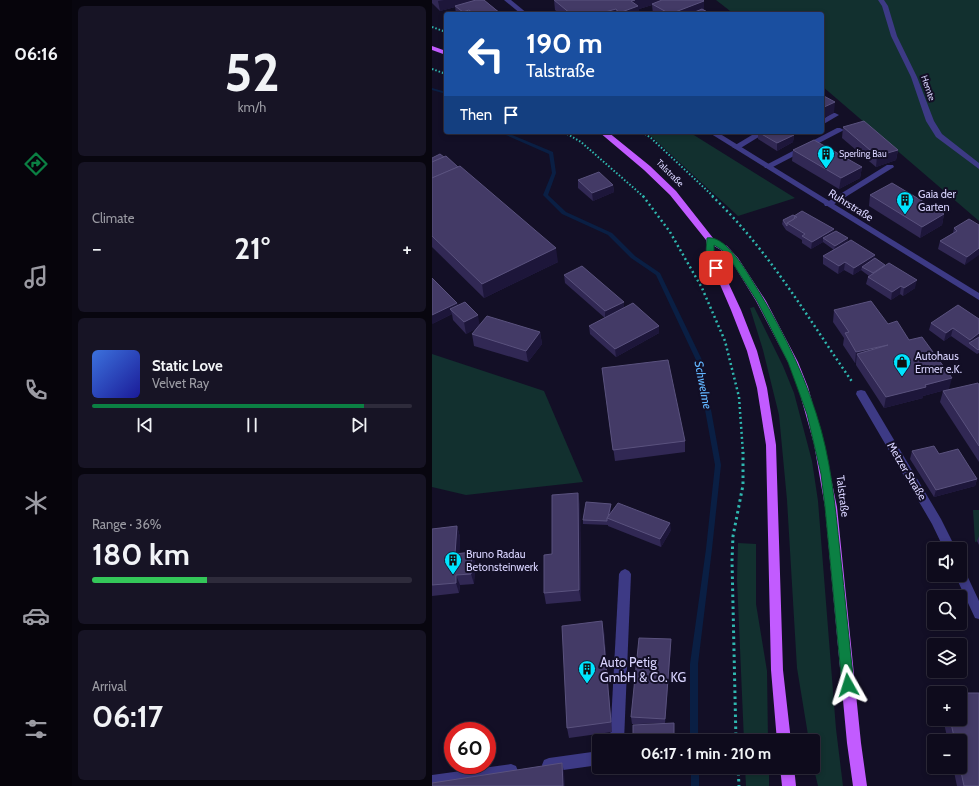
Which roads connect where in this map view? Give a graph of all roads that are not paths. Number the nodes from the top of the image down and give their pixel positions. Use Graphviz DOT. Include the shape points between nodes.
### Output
graph roads {
  1 [pos="507,0"];
  2 [pos="880,0"];
  3 [pos="522,12"];
  4 [pos="432,48"];
  5 [pos="444,52"];
  6 [pos="835,116"];
  7 [pos="824,122"];
  8 [pos="840,130"];
  9 [pos="606,134"];
  10 [pos="715,134"];
  11 [pos="759,134"];
  12 [pos="736,147"];
  13 [pos="768,166"];
  14 [pos="890,166"];
  15 [pos="979,167"];
  16 [pos="828,204"];
  17 [pos="710,240"];
  18 [pos="979,297"];
  19 [pos="861,394"];
  20 [pos="947,542"];
  21 [pos="625,574"];
  22 [pos="965,582"];
  23 [pos="979,614"];
  24 [pos="617,734"];
  25 [pos="783,734"];
  26 [pos="592,759"];
  27 [pos="538,767"];
  28 [pos="523,769"];
  29 [pos="788,774"];
  30 [pos="432,782"];
  31 [pos="789,786"];
  32 [pos="860,786"];
  1 -- 3 [label="street"];
  2 -- 15 [label="street, Hemte" via="885,6 894,36 914,76 930,122 944,139"];
  4 -- 5 [label="main road"];
  6 -- 7 [label="street"];
  8 -- 13 [label="street"];
  9 -- 17 [label="main road, Talstraße" via="648,168 673,193"];
  10 -- 12 [label="street, Ruhrstraße"];
  11 -- 12 [label="street"];
  12 -- 13 [label="street, Ruhrstraße"];
  13 -- 16 [label="street, Ruhrstraße"];
  14 -- 16 [label="street"];
  16 -- 18 [label="street, Ruhrstraße"];
  17 -- 25 [label="main road, Talstraße" via="710,252 752,351 767,416 771,453 777,670"];
  17 -- 32 [label="main road, Talstraße" via="724,248 735,260 761,301 793,362 812,414 826,474"];
  19 -- 20 [label="street, Metzer Straße" via="938,522"];
  21 -- 24 [label="street"];
  22 -- 23 [label="street"];
  26 -- 27 [label="street"];
  28 -- 30 [label="street"];
  29 -- 31 [label="main road"];
}
